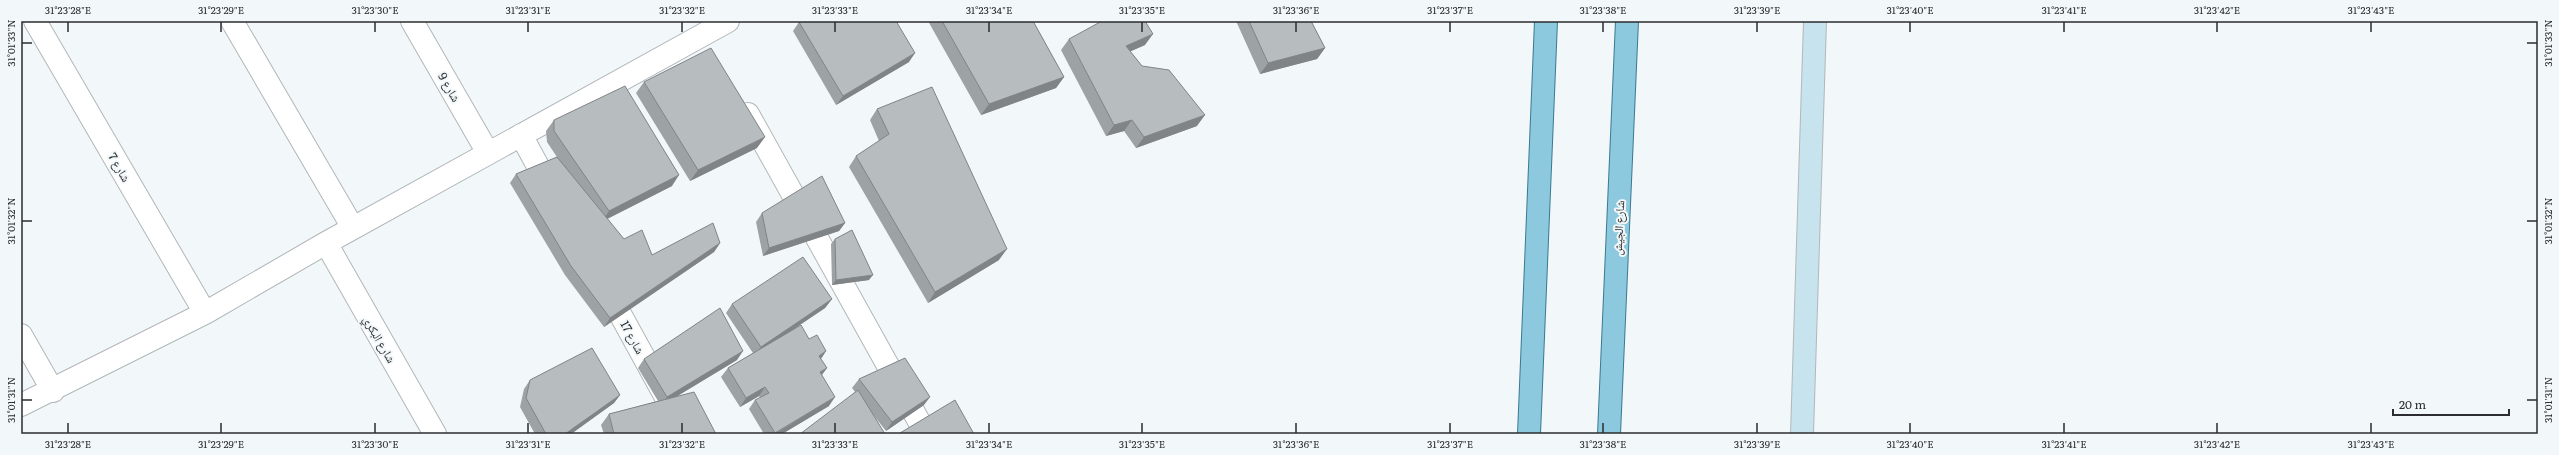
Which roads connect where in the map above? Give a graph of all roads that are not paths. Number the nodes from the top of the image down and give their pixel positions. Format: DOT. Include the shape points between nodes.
graph roads {
  1 [pos="35,21"];
  2 [pos="232,21"];
  3 [pos="412,21"];
  4 [pos="728,21"];
  5 [pos="1546,21"];
  6 [pos="1627,21"];
  7 [pos="1815,21"];
  8 [pos="699,27"];
  9 [pos="714,54"];
  10 [pos="737,95"];
  11 [pos="521,135"];
  12 [pos="488,153"];
  13 [pos="563,212"];
  14 [pos="353,228"];
  15 [pos="326,243"];
  16 [pos="598,274"];
  17 [pos="205,313"];
  18 [pos="21,335"];
  19 [pos="53,391"];
  20 [pos="21,406"];
  21 [pos="435,434"];
  22 [pos="686,434"];
  23 [pos="926,434"];
  24 [pos="1529,434"];
  25 [pos="1608,434"];
  26 [pos="1802,434"];
  1 -- 17 [label="street, شارع 7"];
  2 -- 14 [label="street"];
  3 -- 12 [label="street, شارع 9"];
  4 -- 8 [label="street"];
  5 -- 24 [label="main road"];
  6 -- 25 [label="main road, شارع الجيش"];
  7 -- 26 [label="street"];
  8 -- 9 [label="street"];
  8 -- 11 [label="street"];
  10 -- 23 [label="street"];
  11 -- 12 [label="street"];
  11 -- 13 [label="street"];
  12 -- 14 [label="street"];
  14 -- 15 [label="street"];
  15 -- 17 [label="street"];
  15 -- 21 [label="street, شارع البكري"];
  16 -- 22 [label="street, شارع 17"];
  17 -- 19 [label="street"];
  18 -- 19 [label="street"];
  19 -- 20 [label="street"];
}
